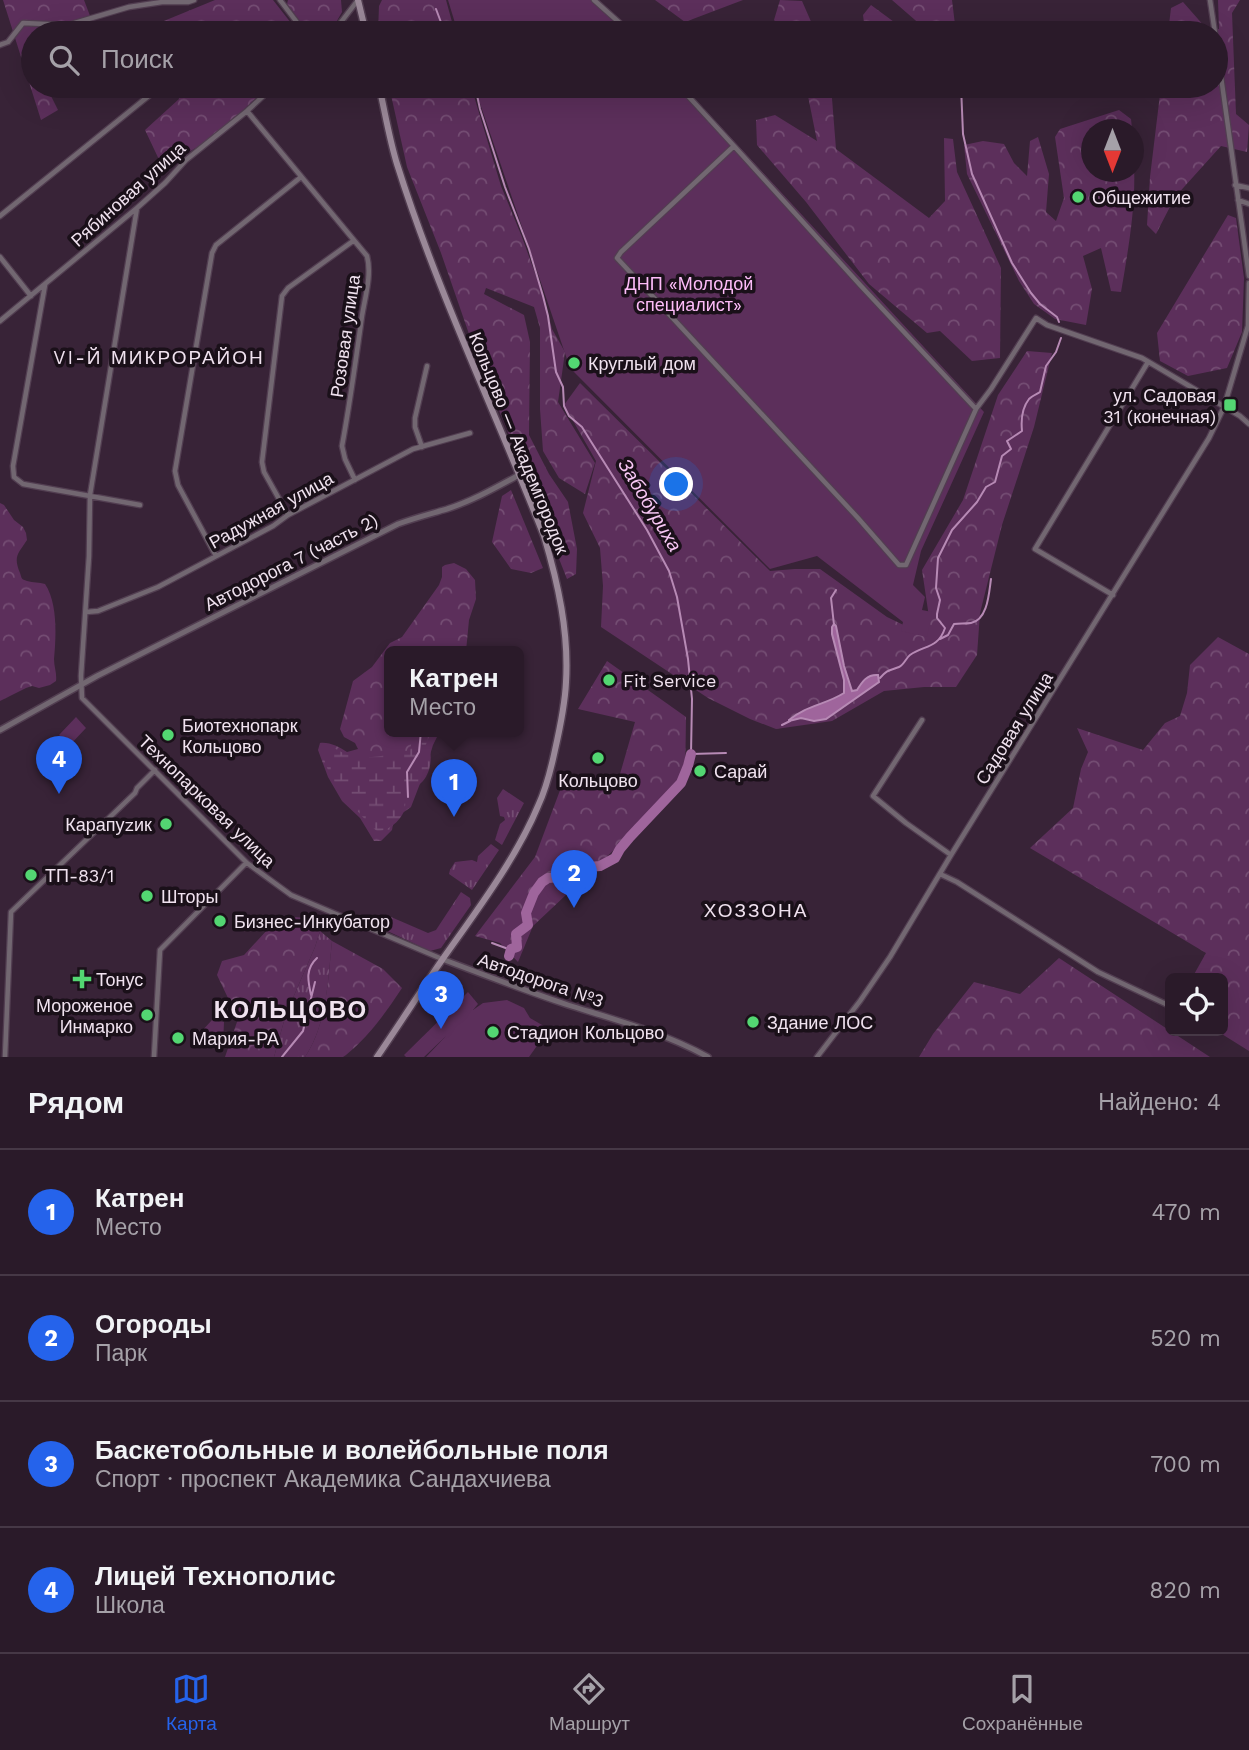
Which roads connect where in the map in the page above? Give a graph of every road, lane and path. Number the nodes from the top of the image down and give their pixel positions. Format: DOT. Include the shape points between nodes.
graph roads {
  1 [pos="194,0"];
  2 [pos="280,0"];
  3 [pos="358,0"];
  4 [pos="594,0"];
  5 [pos="1210,0"];
  6 [pos="81,21"];
  7 [pos="296,21"];
  8 [pos="342,21"];
  9 [pos="363,21"];
  10 [pos="618,21"];
  11 [pos="1213,21"];
  12 [pos="21,26"];
  13 [pos="0,45"];
  14 [pos="146,98"];
  15 [pos="261,98"];
  16 [pos="382,98"];
  17 [pos="690,98"];
  18 [pos="1224,98"];
  19 [pos="247,111"];
  20 [pos="734,146"];
  21 [pos="301,177"];
  22 [pos="1235,185"];
  23 [pos="1249,188"];
  24 [pos="1238,200"];
  25 [pos="1249,204"];
  26 [pos="137,208"];
  27 [pos="0,216"];
  28 [pos="352,241"];
  29 [pos="0,257"];
  30 [pos="1249,276"];
  31 [pos="1249,283"];
  32 [pos="45,285"];
  33 [pos="31,296"];
  34 [pos="0,321"];
  35 [pos="1148,362"];
  36 [pos="427,366"];
  37 [pos="1224,407"];
  38 [pos="976,409"];
  39 [pos="1249,424"];
  40 [pos="470,433"];
  41 [pos="422,447"];
  42 [pos="519,475"];
  43 [pos="355,480"];
  44 [pos="90,495"];
  45 [pos="140,505"];
  46 [pos="288,515"];
  47 [pos="216,556"];
  48 [pos="1114,595"];
  49 [pos="86,612"];
  50 [pos="81,685"];
  51 [pos="922,720"];
  52 [pos="0,730"];
  53 [pos="155,771"];
  54 [pos="951,855"];
  55 [pos="247,863"];
  56 [pos="940,874"];
  57 [pos="442,960"];
  58 [pos="1165,1004"];
  59 [pos="5,1057"];
  60 [pos="154,1057"];
  61 [pos="377,1057"];
  62 [pos="708,1057"];
  63 [pos="817,1057"];
  1 -- 6 [label="street" via="128,7"];
  2 -- 7 [label="street"];
  3 -- 8 [label="street"];
  3 -- 9 [label="main road"];
  4 -- 10 [label="street"];
  5 -- 11 [label="street"];
  12 -- 13 [label="street"];
  14 -- 27 [label="street"];
  15 -- 19 [label="street, Рябиновая улица"];
  16 -- 42 [label="main road, Кольцово — Академгородок" via="396,162 420,229"];
  17 -- 20 [label="street"];
  18 -- 22 [label="street"];
  19 -- 21 [label="street, Розовая улица"];
  19 -- 26 [label="street, Рябиновая улица" via="186,160"];
  20 -- 38 [label="street"];
  20 -- 38 [label="street" via="617,258 899,565 906,565"];
  21 -- 28 [label="street, Розовая улица"];
  21 -- 47 [label="street" via="212,253 175,471"];
  22 -- 23 [label="street"];
  22 -- 24 [label="street"];
  24 -- 25 [label="street"];
  24 -- 30 [label="street"];
  26 -- 32 [label="street, Рябиновая улица"];
  26 -- 44 [label="street"];
  28 -- 43 [label="street, Розовая улица" via="367,256 369,267 342,446"];
  28 -- 46 [label="street" via="282,296 262,462"];
  29 -- 33 [label="street"];
  31 -- 37 [label="street, Садовая улица" via="1248,326"];
  32 -- 33 [label="street, Рябиновая улица"];
  32 -- 44 [label="street" via="14,477 23,484"];
  33 -- 34 [label="street, Рябиновая улица"];
  35 -- 37 [label="street"];
  35 -- 38 [label="street" via="1036,318"];
  35 -- 48 [label="street" via="1035,549"];
  36 -- 41 [label="street" via="415,418"];
  37 -- 39 [label="street"];
  37 -- 48 [label="street, Садовая улица"];
  40 -- 41 [label="street, Радужная улица"];
  41 -- 43 [label="street, Радужная улица"];
  42 -- 50 [label="street, Автодорога 7 (часть 2)" via="467,501 398,524"];
  42 -- 57 [label="main road, Кольцово — Академгородок" via="544,536 560,600 567,663 561,725 538,807 497,879"];
  43 -- 46 [label="street, Радужная улица"];
  44 -- 45 [label="street"];
  44 -- 49 [label="street"];
  46 -- 47 [label="street, Радужная улица"];
  47 -- 49 [label="street, Радужная улица" via="128,600"];
  48 -- 54 [label="street, Садовая улица"];
  49 -- 50 [label="street"];
  50 -- 52 [label="street, Автодорога 7 (часть 2)"];
  50 -- 53 [label="street, Технопарковая улица" via="87,704"];
  51 -- 54 [label="street" via="873,796"];
  53 -- 55 [label="street, Технопарковая улица"];
  53 -- 59 [label="street" via="12,912"];
  54 -- 56 [label="street, Садовая улица"];
  55 -- 57 [label="street, Технопарковая улица" via="291,895"];
  55 -- 60 [label="street" via="160,950"];
  56 -- 58 [label="street" via="1098,972"];
  56 -- 63 [label="street, Садовая улица" via="890,957"];
  57 -- 61 [label="main road, Кольцово — Академгородок"];
  57 -- 62 [label="street, Автодорога №3" via="660,1034"];
}
